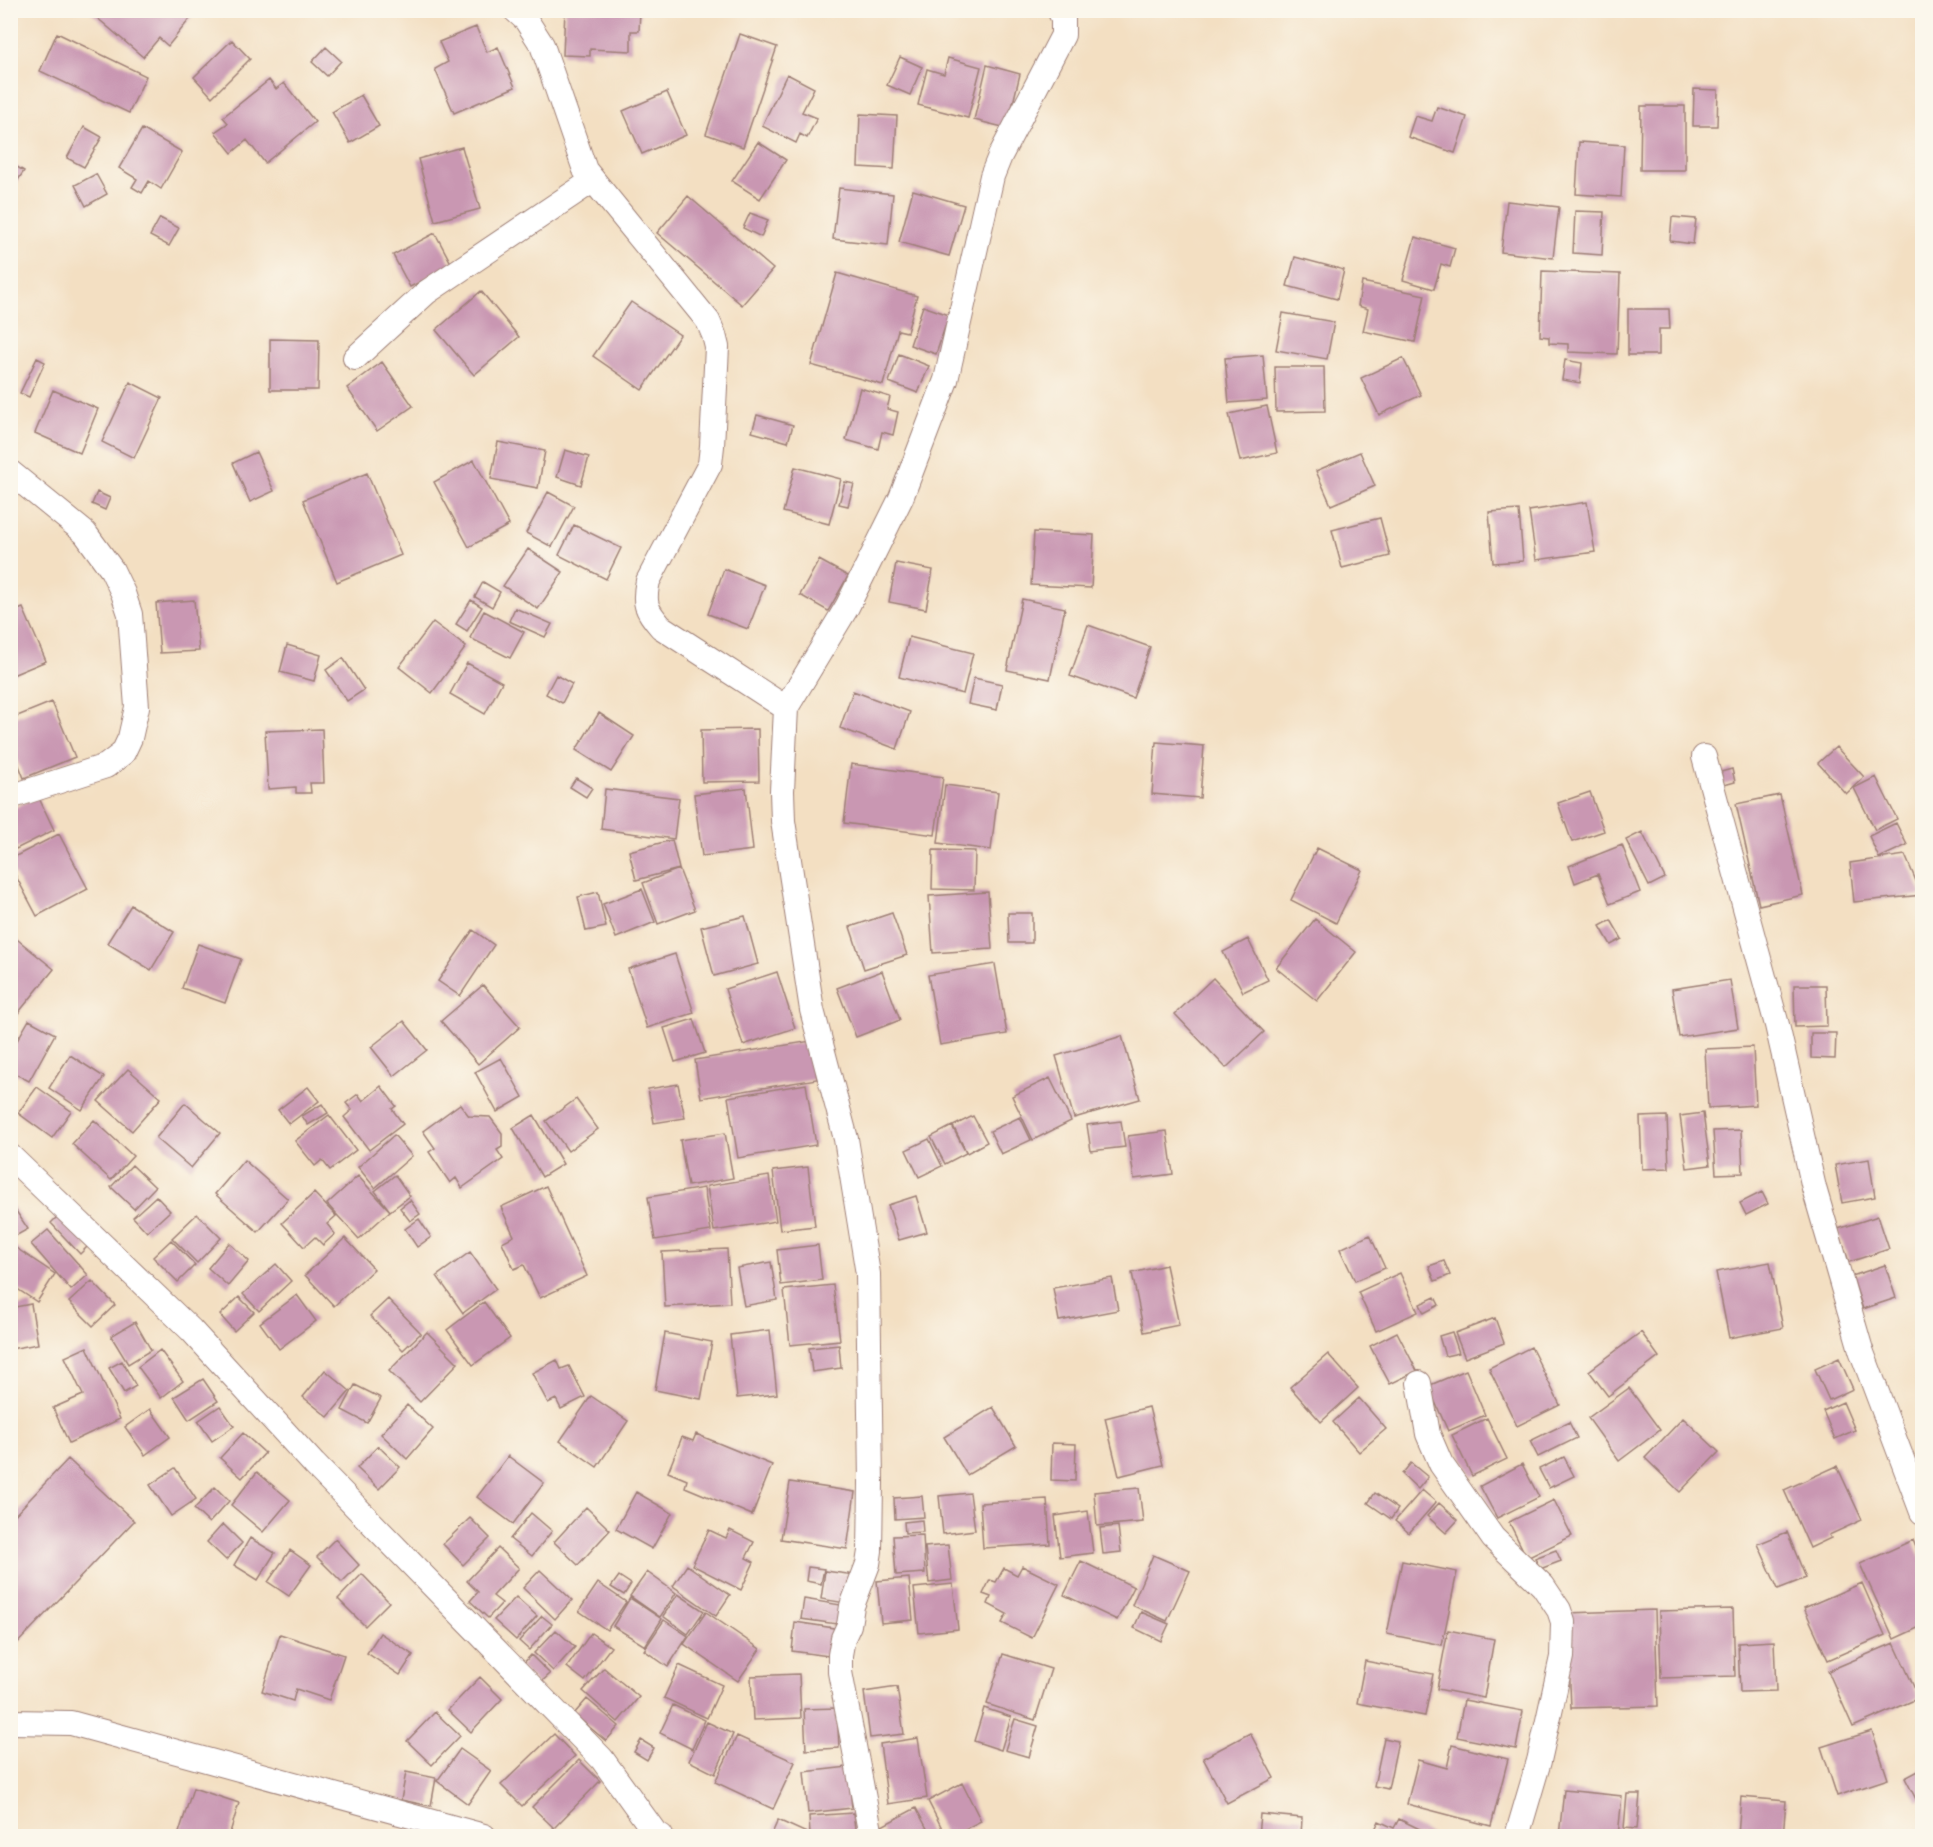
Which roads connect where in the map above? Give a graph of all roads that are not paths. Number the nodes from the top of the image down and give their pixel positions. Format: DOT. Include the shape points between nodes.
graph roads {
  1 [pos="515,10"];
  2 [pos="1059,10"];
  3 [pos="592,181"];
  4 [pos="355,358"];
  5 [pos="10,472"];
  6 [pos="786,708"];
  7 [pos="1704,757"];
  8 [pos="10,797"];
  9 [pos="10,1156"];
  10 [pos="1419,1383"];
  11 [pos="1923,1512"];
  12 [pos="10,1722"];
  13 [pos="484,1836"];
  14 [pos="657,1836"];
  15 [pos="871,1836"];
  16 [pos="1516,1836"];
  1 -- 3 [label="street" via="542,45 579,155"];
  2 -- 6 [label="street" via="1063,35 992,176 946,380 901,498 847,607"];
  3 -- 4 [label="street" via="427,292"];
  3 -- 6 [label="street" via="708,321 717,347 710,464 648,581 644,599 661,627"];
  5 -- 8 [label="street" via="85,533 112,570 130,614 137,707 123,753 106,766"];
  6 -- 15 [label="street" via="783,821 812,1010 846,1139 868,1274 870,1551 843,1638 840,1672"];
  7 -- 11 [label="street" via="1777,1025 1836,1267 1861,1350"];
  9 -- 14 [label="street" via="191,1330 314,1464 602,1759"];
  10 -- 16 [label="street" via="1428,1434 1441,1464 1493,1538 1543,1586 1563,1622 1562,1657 1550,1716"];
  12 -- 13 [label="street" via="71,1724"];
}
